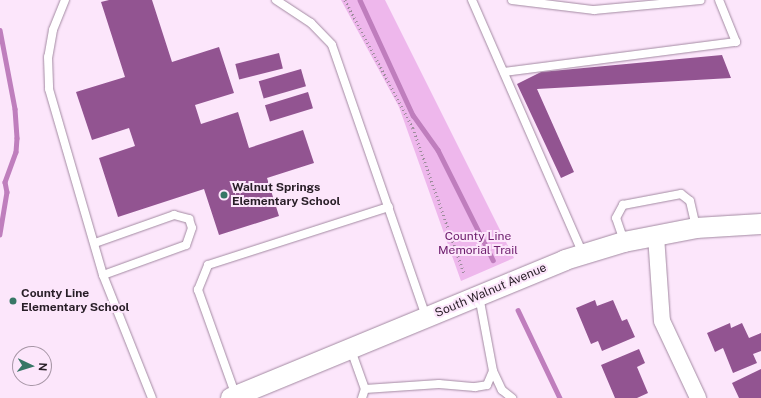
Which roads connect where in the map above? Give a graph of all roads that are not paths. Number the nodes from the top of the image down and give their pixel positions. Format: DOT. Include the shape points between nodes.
graph roads {
  1 [pos="65,0"];
  2 [pos="276,0"];
  3 [pos="472,0"];
  4 [pos="512,0"];
  5 [pos="701,0"];
  6 [pos="719,0"];
  7 [pos="504,72"];
  8 [pos="389,207"];
  9 [pos="761,224"];
  10 [pos="696,228"];
  11 [pos="656,236"];
  12 [pos="95,242"];
  13 [pos="624,242"];
  14 [pos="583,254"];
  15 [pos="103,275"];
  16 [pos="479,296"];
  17 [pos="427,318"];
  18 [pos="350,350"];
  19 [pos="494,371"];
  20 [pos="365,389"];
  21 [pos="234,397"];
  22 [pos="152,398"];
  23 [pos="362,398"];
  24 [pos="512,398"];
  25 [pos="698,398"];
  1 -- 12 [label="lane" via="53,30 48,57 49,89"];
  2 -- 8 [label="lane" via="312,23 332,46"];
  3 -- 7 [label="lane"];
  4 -- 5 [label="lane" via="594,10"];
  6 -- 7 [label="lane" via="736,42"];
  7 -- 14 [label="lane"];
  8 -- 17 [label="lane"];
  8 -- 21 [label="lane" via="208,265 198,290"];
  9 -- 10 [label="street, South Walnut Avenue"];
  10 -- 11 [label="street, South Walnut Avenue"];
  10 -- 13 [label="lane" via="687,196 623,205 616,218"];
  11 -- 13 [label="street, South Walnut Avenue"];
  11 -- 25 [label="street" via="662,321"];
  12 -- 15 [label="lane"];
  12 -- 15 [label="lane" via="174,215 189,219 192,228 186,245"];
  13 -- 14 [label="street, South Walnut Avenue"];
  14 -- 16 [label="street, South Walnut Avenue"];
  15 -- 22 [label="lane"];
  16 -- 17 [label="street, South Walnut Avenue"];
  16 -- 19 [label="lane"];
  17 -- 18 [label="street, South Walnut Avenue"];
  18 -- 20 [label="lane"];
  18 -- 21 [label="street, South Walnut Avenue"];
  19 -- 20 [label="lane" via="487,385 475,387 439,384"];
  19 -- 24 [label="lane" via="502,390"];
  20 -- 23 [label="lane"];
}
